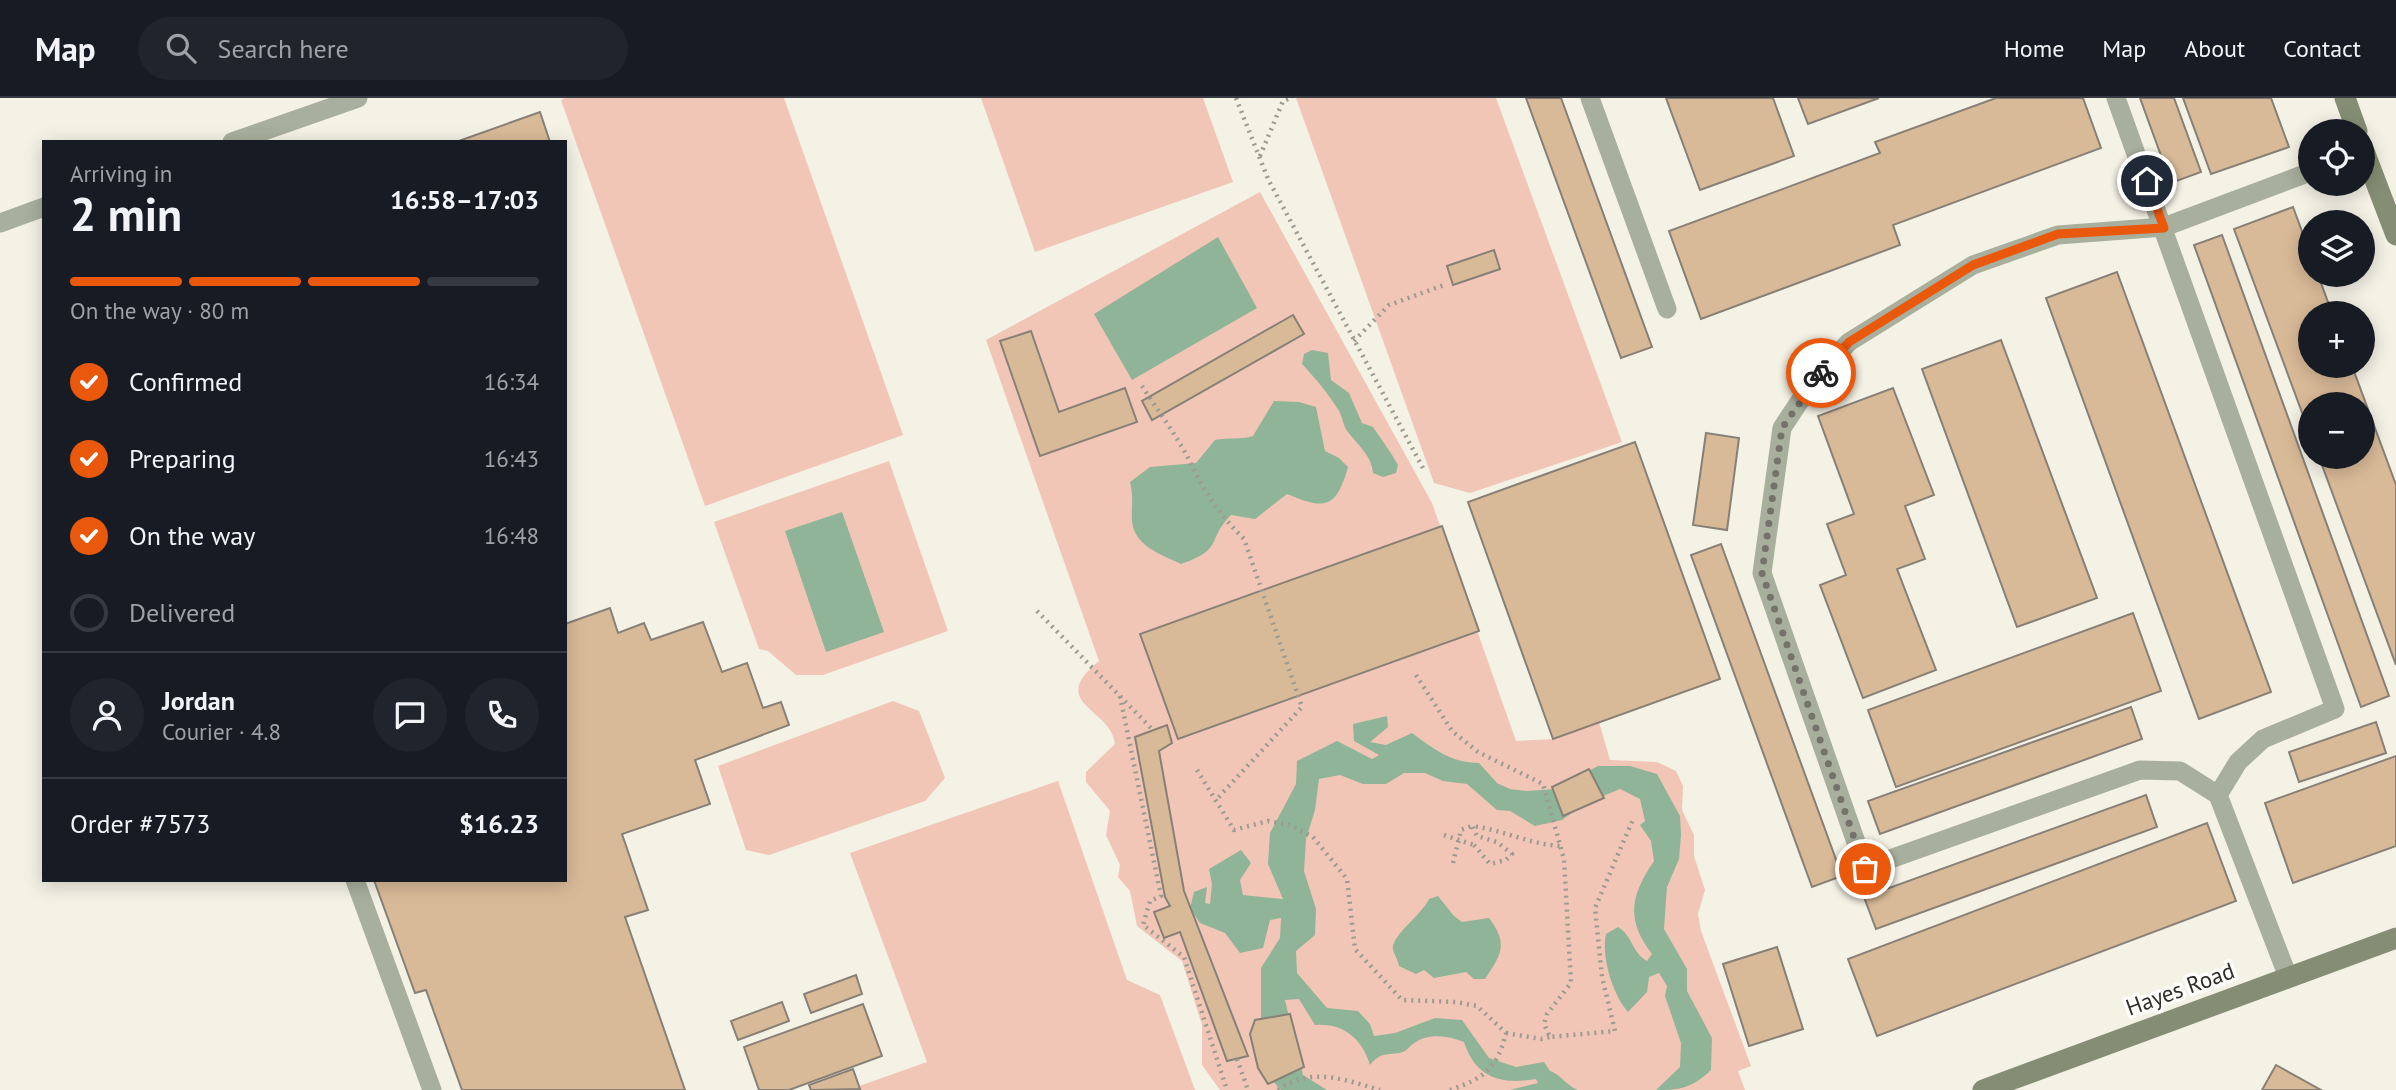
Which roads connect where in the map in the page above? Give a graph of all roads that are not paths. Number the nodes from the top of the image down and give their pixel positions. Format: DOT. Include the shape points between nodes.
graph roads {
  1 [pos="358,98"];
  2 [pos="1590,98"];
  3 [pos="2116,98"];
  4 [pos="2345,98"];
  5 [pos="2353,119"];
  6 [pos="238,140"];
  7 [pos="2298,177"];
  8 [pos="2375,179"];
  9 [pos="42,208"];
  10 [pos="0,223"];
  11 [pos="2164,228"];
  12 [pos="2396,235"];
  13 [pos="1667,309"];
  14 [pos="2218,795"];
  15 [pos="356,882"];
  16 [pos="2396,938"];
  17 [pos="2288,977"];
  18 [pos="432,1090"];
  19 [pos="1983,1090"];
  1 -- 6 [label="lane"];
  2 -- 13 [label="lane"];
  3 -- 11 [label="lane"];
  4 -- 5 [label="street"];
  7 -- 11 [label="lane"];
  8 -- 12 [label="street"];
  9 -- 10 [label="lane"];
  11 -- 14 [label="lane" via="2335,709 2263,739 2238,762"];
  11 -- 14 [label="lane" via="2058,234 1973,265 1849,342 1813,382 1782,428 1762,573 1865,869 2140,770 2180,771"];
  14 -- 17 [label="lane"];
  15 -- 18 [label="lane"];
  16 -- 17 [label="street, Hayes Road"];
  17 -- 19 [label="street, Hayes Road"];
}
